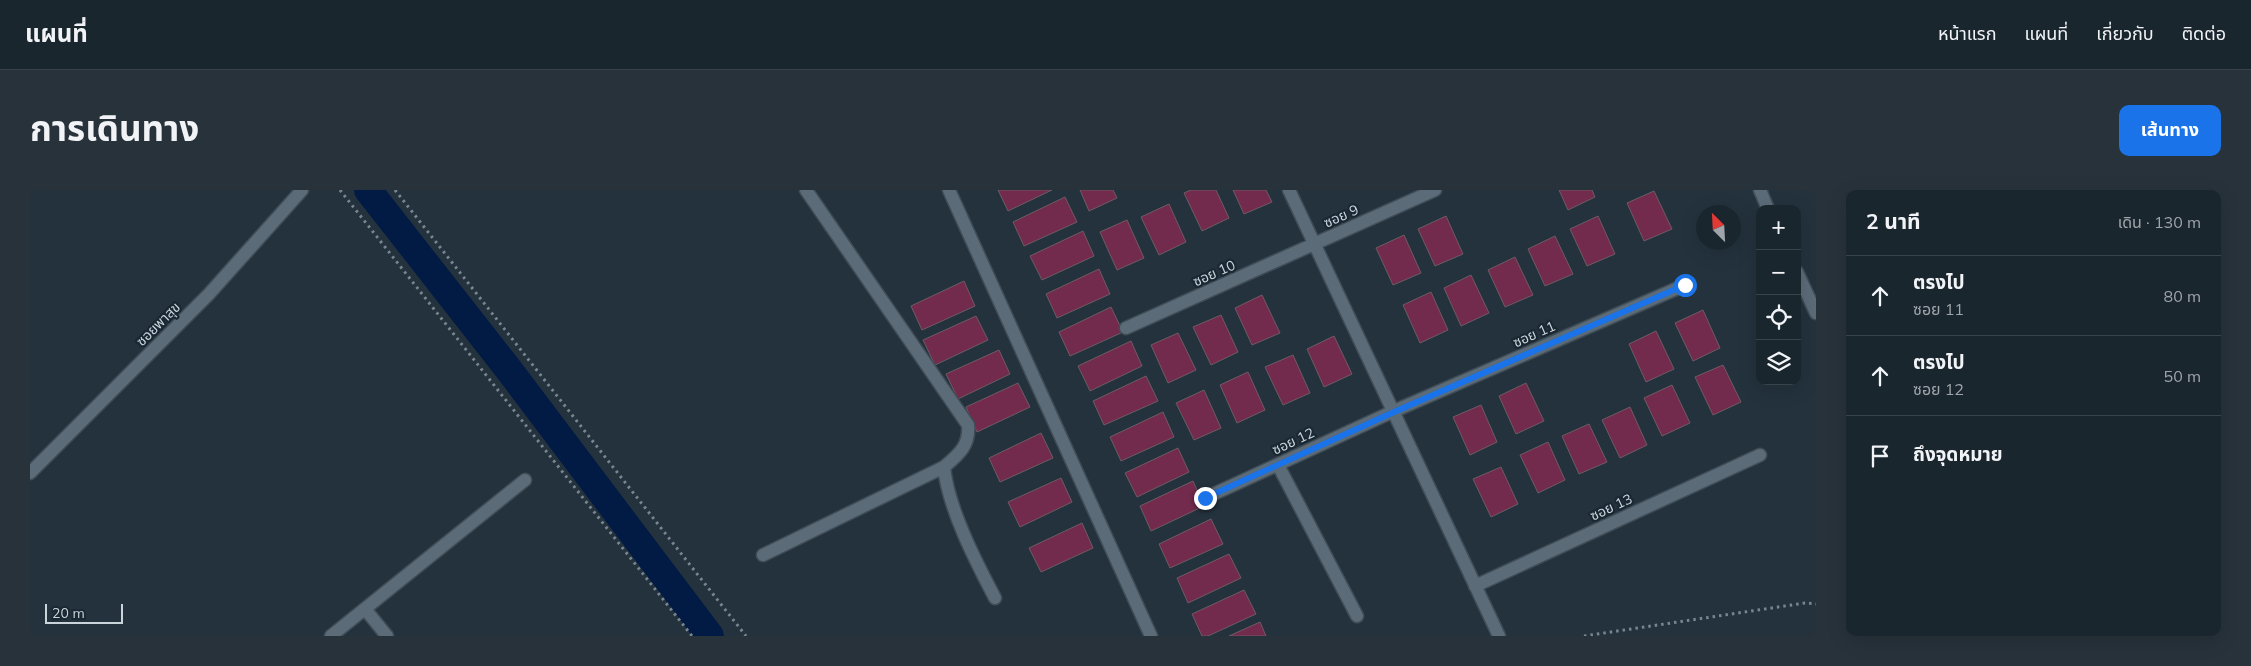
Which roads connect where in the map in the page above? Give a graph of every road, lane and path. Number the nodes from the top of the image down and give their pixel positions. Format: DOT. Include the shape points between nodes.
graph roads {
  1 [pos="302,190"];
  2 [pos="340,190"];
  3 [pos="396,190"];
  4 [pos="806,190"];
  5 [pos="950,190"];
  6 [pos="1289,190"];
  7 [pos="1435,190"];
  8 [pos="1760,190"];
  9 [pos="1766,205"];
  10 [pos="1315,244"];
  11 [pos="1801,281"];
  12 [pos="1685,285"];
  13 [pos="1816,313"];
  14 [pos="1126,328"];
  15 [pos="1394,412"];
  16 [pos="1760,455"];
  17 [pos="1278,465"];
  18 [pos="944,467"];
  19 [pos="30,473"];
  20 [pos="526,480"];
  21 [pos="1205,498"];
  22 [pos="762,554"];
  23 [pos="1475,586"];
  24 [pos="995,598"];
  25 [pos="1816,604"];
  26 [pos="365,609"];
  27 [pos="1357,616"];
  28 [pos="1146,634"];
  29 [pos="1499,635"];
  30 [pos="331,636"];
  31 [pos="387,636"];
  32 [pos="692,636"];
  33 [pos="746,636"];
  34 [pos="1584,636"];
  1 -- 19 [label="street, ซอยพาสุข" via="209,294"];
  2 -- 32 [label="path"];
  3 -- 33 [label="path"];
  4 -- 18 [label="street" via="968,425 969,437 962,451"];
  5 -- 28 [label="street"];
  6 -- 10 [label="street"];
  7 -- 10 [label="street, ซอย 9"];
  8 -- 9 [label="street"];
  10 -- 14 [label="street, ซอย 10"];
  10 -- 15 [label="street"];
  11 -- 13 [label="street"];
  12 -- 15 [label="street, ซอย 11"];
  15 -- 17 [label="street, ซอย 12"];
  15 -- 23 [label="street"];
  16 -- 23 [label="street, ซอย 13"];
  17 -- 21 [label="street, ซอย 12"];
  17 -- 27 [label="street"];
  18 -- 22 [label="street"];
  18 -- 24 [label="street" via="945,484"];
  20 -- 26 [label="street"];
  23 -- 29 [label="street"];
  25 -- 34 [label="path"];
  26 -- 30 [label="street"];
  26 -- 31 [label="street"];
}
